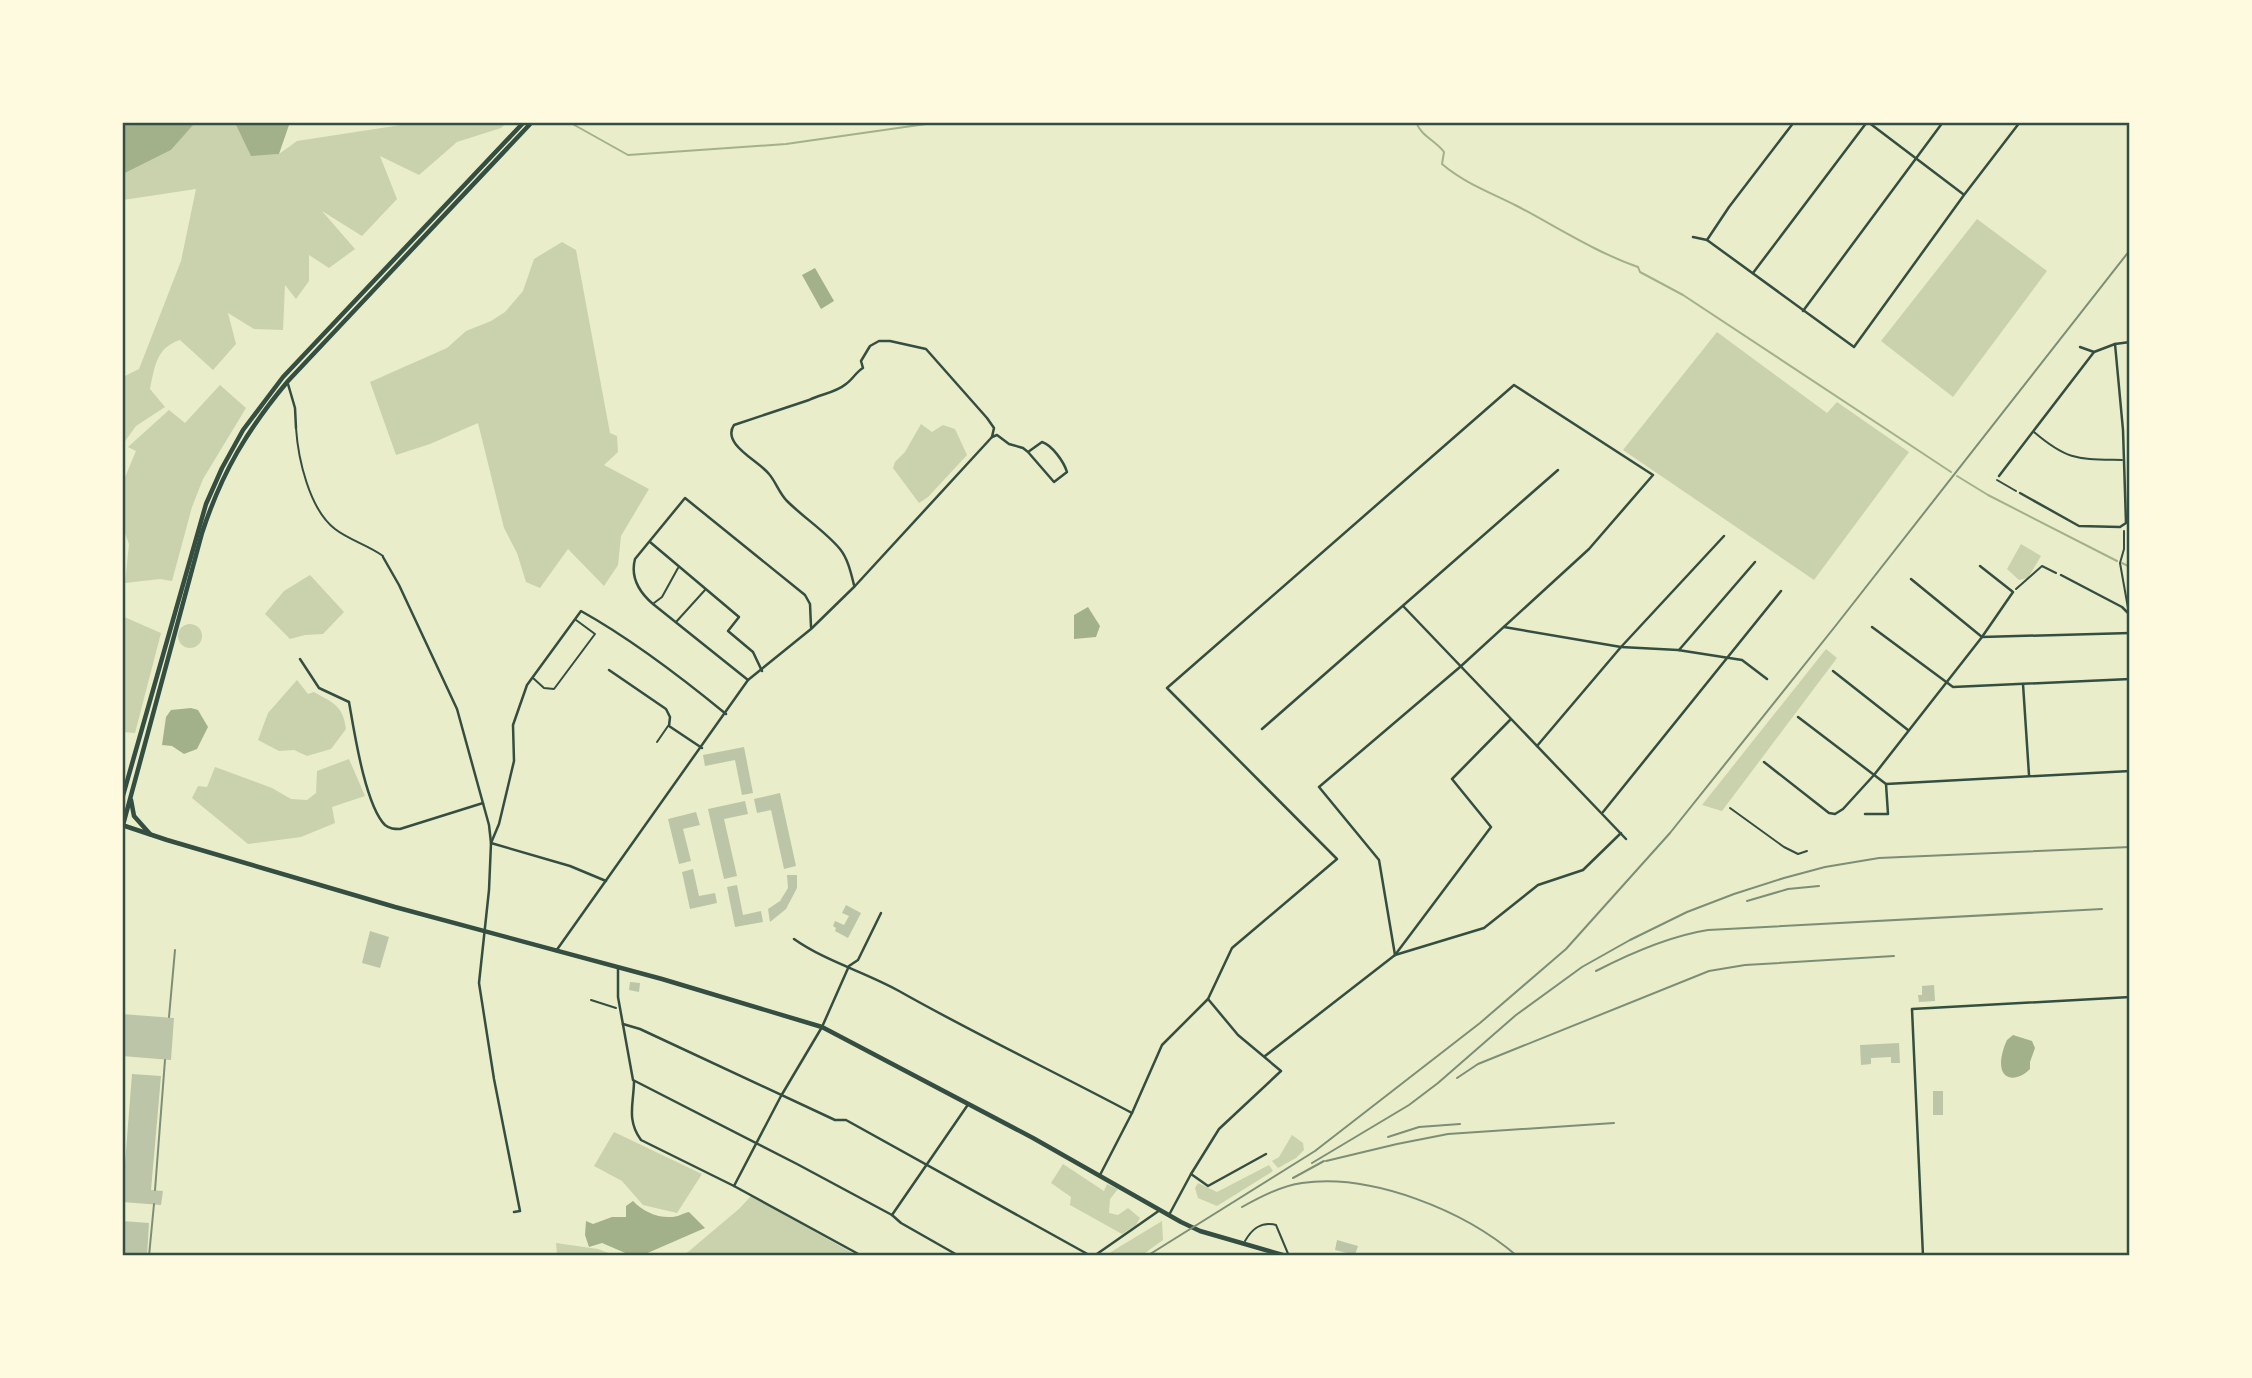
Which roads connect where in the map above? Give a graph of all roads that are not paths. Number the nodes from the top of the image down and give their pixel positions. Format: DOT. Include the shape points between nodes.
graph roads {
  1 [pos="524,122"];
  2 [pos="532,122"];
  3 [pos="1794,122"];
  4 [pos="1868,122"];
  5 [pos="1944,122"];
  6 [pos="2020,122"];
  7 [pos="1916,158"];
  8 [pos="1964,195"];
  9 [pos="1693,237"];
  10 [pos="1707,240"];
  11 [pos="1753,274"];
  12 [pos="1803,311"];
  13 [pos="2130,342"];
  14 [pos="2115,344"];
  15 [pos="2080,347"];
  16 [pos="2094,352"];
  17 [pos="288,381"];
  18 [pos="296,428"];
  19 [pos="2033,431"];
  20 [pos="992,437"];
  21 [pos="1028,452"];
  22 [pos="2124,460"];
  23 [pos="1558,470"];
  24 [pos="1999,476"];
  25 [pos="2020,493"];
  26 [pos="1724,536"];
  27 [pos="650,542"];
  28 [pos="383,557"];
  29 [pos="1755,562"];
  30 [pos="1980,566"];
  31 [pos="678,567"];
  32 [pos="2061,575"];
  33 [pos="1911,579"];
  34 [pos="855,586"];
  35 [pos="706,589"];
  36 [pos="1781,591"];
  37 [pos="653,604"];
  38 [pos="1404,607"];
  39 [pos="2129,614"];
  40 [pos="574,619"];
  41 [pos="676,623"];
  42 [pos="1504,627"];
  43 [pos="1872,627"];
  44 [pos="811,629"];
  45 [pos="2130,631"];
  46 [pos="1982,637"];
  47 [pos="1621,647"];
  48 [pos="1678,650"];
  49 [pos="1726,657"];
  50 [pos="300,659"];
  51 [pos="606,665"];
  52 [pos="1460,667"];
  53 [pos="609,670"];
  54 [pos="762,671"];
  55 [pos="1833,671"];
  56 [pos="533,678"];
  57 [pos="1767,679"];
  58 [pos="2130,679"];
  59 [pos="748,680"];
  60 [pos="1945,683"];
  61 [pos="2023,684"];
  62 [pos="726,714"];
  63 [pos="1798,717"];
  64 [pos="1511,719"];
  65 [pos="669,726"];
  66 [pos="1262,729"];
  67 [pos="1908,730"];
  68 [pos="657,742"];
  69 [pos="1537,746"];
  70 [pos="702,748"];
  71 [pos="1764,762"];
  72 [pos="2130,771"];
  73 [pos="1874,775"];
  74 [pos="2029,776"];
  75 [pos="1886,784"];
  76 [pos="131,794"];
  77 [pos="123,797"];
  78 [pos="483,803"];
  79 [pos="1602,813"];
  80 [pos="1865,814"];
  81 [pos="123,825"];
  82 [pos="1621,833"];
  83 [pos="151,835"];
  84 [pos="1626,839"];
  85 [pos="491,844"];
  86 [pos="606,881"];
  87 [pos="881,913"];
  88 [pos="485,932"];
  89 [pos="794,939"];
  90 [pos="556,951"];
  91 [pos="1395,955"];
  92 [pos="849,965"];
  93 [pos="618,968"];
  94 [pos="2130,997"];
  95 [pos="1208,999"];
  96 [pos="592,1000"];
  97 [pos="615,1008"];
  98 [pos="623,1024"];
  99 [pos="822,1027"];
  100 [pos="1265,1056"];
  101 [pos="633,1081"];
  102 [pos="780,1096"];
  103 [pos="969,1103"];
  104 [pos="1132,1113"];
  105 [pos="756,1143"];
  106 [pos="1266,1153"];
  107 [pos="926,1163"];
  108 [pos="1191,1174"];
  109 [pos="1100,1175"];
  110 [pos="734,1186"];
  111 [pos="1160,1210"];
  112 [pos="514,1212"];
  113 [pos="892,1215"];
  114 [pos="1170,1215"];
  115 [pos="1244,1243"];
  116 [pos="862,1255"];
  117 [pos="959,1255"];
  118 [pos="1093,1255"];
  119 [pos="1288,1255"];
  120 [pos="1923,1255"];
  1 -- 77 [label="main road" via="283,377 227,458 196,533"];
  2 -- 17 [label="main road"];
  3 -- 10 [label="street"];
  4 -- 7 [label="street"];
  4 -- 11 [label="street"];
  5 -- 7 [label="street"];
  6 -- 8 [label="street"];
  7 -- 8 [label="street"];
  7 -- 12 [label="street"];
  8 -- 12 [label="street" via="1854,347"];
  9 -- 10 [label="street"];
  10 -- 11 [label="street"];
  11 -- 12 [label="street"];
  13 -- 14 [label="street"];
  14 -- 16 [label="street"];
  14 -- 22 [label="street"];
  15 -- 16 [label="street"];
  16 -- 19 [label="street"];
  17 -- 18 [label="street"];
  17 -- 76 [label="main road" via="232,459 211,506"];
  18 -- 28 [label="street" via="298,452 314,502 333,528"];
  19 -- 22 [label="street" via="2071,457"];
  19 -- 24 [label="street"];
  20 -- 21 [label="street" via="997,435"];
  20 -- 34 [label="street"];
  20 -- 34 [label="street" via="994,428 926,349 890,341 870,346 863,354 863,368 829,394 734,425 730,436 741,450 843,553"];
  21 -- 21 [label="street" via="1047,443 1066,472 1054,482"];
  22 -- 25 [label="street" via="2126,523 2120,527 2079,526"];
  23 -- 38 [label="street"];
  26 -- 47 [label="street"];
  27 -- 31 [label="street"];
  27 -- 37 [label="street" via="633,567 636,584"];
  27 -- 44 [label="street" via="685,498 805,595"];
  28 -- 78 [label="street" via="457,709"];
  29 -- 48 [label="street"];
  30 -- 46 [label="street" via="2012,592"];
  31 -- 35 [label="street"];
  31 -- 37 [label="street" via="662,597"];
  32 -- 39 [label="street" via="2114,601"];
  33 -- 46 [label="street"];
  34 -- 44 [label="street"];
  35 -- 41 [label="street"];
  35 -- 54 [label="street" via="739,617 728,631 753,652"];
  36 -- 49 [label="street"];
  37 -- 41 [label="street"];
  38 -- 52 [label="street"];
  38 -- 66 [label="street"];
  39 -- 45 [label="street"];
  40 -- 56 [label="street"];
  40 -- 56 [label="street" via="595,634 554,689 544,688"];
  40 -- 62 [label="street" via="581,611 611,628"];
  41 -- 59 [label="street"];
  42 -- 47 [label="street"];
  42 -- 52 [label="street"];
  42 -- 95 [label="street" via="1589,548 1653,475 1514,385 1167,688 1337,859 1232,948"];
  43 -- 60 [label="street"];
  44 -- 54 [label="street"];
  45 -- 46 [label="street"];
  46 -- 60 [label="street"];
  47 -- 48 [label="street"];
  47 -- 69 [label="street"];
  48 -- 49 [label="street"];
  49 -- 57 [label="street" via="1742,660"];
  49 -- 79 [label="street"];
  50 -- 78 [label="street" via="319,688 349,702 363,776 384,824 400,830"];
  51 -- 53 [label="street"];
  52 -- 64 [label="street"];
  52 -- 91 [label="street" via="1319,787 1379,860"];
  53 -- 65 [label="street" via="666,709"];
  54 -- 59 [label="street"];
  55 -- 67 [label="street"];
  56 -- 85 [label="street" via="513,725 514,761"];
  58 -- 61 [label="street"];
  59 -- 62 [label="street"];
  60 -- 61 [label="street" via="1953,687"];
  60 -- 67 [label="street"];
  61 -- 74 [label="street"];
  62 -- 70 [label="street"];
  63 -- 73 [label="street"];
  64 -- 69 [label="street"];
  64 -- 91 [label="street" via="1452,779 1491,827"];
  65 -- 68 [label="street"];
  65 -- 70 [label="street"];
  67 -- 73 [label="street"];
  69 -- 79 [label="street"];
  70 -- 86 [label="street"];
  71 -- 73 [label="street" via="1835,814"];
  72 -- 74 [label="street"];
  73 -- 75 [label="street"];
  74 -- 75 [label="street"];
  75 -- 80 [label="street" via="1888,814"];
  76 -- 81 [label="main road"];
  76 -- 83 [label="main road" via="134,816"];
  78 -- 85 [label="street"];
  79 -- 82 [label="street"];
  81 -- 83 [label="main road"];
  82 -- 84 [label="street"];
  82 -- 91 [label="street" via="1583,870 1538,886 1484,928"];
  83 -- 88 [label="main road"];
  85 -- 86 [label="street" via="565,864"];
  85 -- 88 [label="street"];
  86 -- 90 [label="street"];
  87 -- 92 [label="street" via="858,960"];
  88 -- 90 [label="main road"];
  88 -- 112 [label="street" via="481,1003 520,1211"];
  89 -- 92 [label="street"];
  90 -- 93 [label="main road"];
  91 -- 100 [label="street"];
  92 -- 99 [label="street"];
  92 -- 104 [label="street"];
  93 -- 98 [label="street"];
  93 -- 99 [label="main road"];
  94 -- 120 [label="street" via="1912,1009"];
  95 -- 100 [label="street" via="1238,1035"];
  95 -- 104 [label="street" via="1162,1045"];
  96 -- 97 [label="street"];
  98 -- 101 [label="street"];
  98 -- 102 [label="street"];
  99 -- 102 [label="street"];
  99 -- 103 [label="main road"];
  100 -- 108 [label="street" via="1281,1071 1219,1129"];
  101 -- 105 [label="street"];
  101 -- 110 [label="street" via="631,1106 641,1140"];
  102 -- 105 [label="street"];
  102 -- 107 [label="street" via="835,1120 846,1120"];
  103 -- 107 [label="street"];
  103 -- 109 [label="main road"];
  104 -- 109 [label="street"];
  105 -- 110 [label="street"];
  105 -- 113 [label="street"];
  106 -- 108 [label="street" via="1208,1186"];
  107 -- 113 [label="street"];
  107 -- 118 [label="street"];
  108 -- 114 [label="street"];
  109 -- 111 [label="main road"];
  110 -- 116 [label="street"];
  111 -- 114 [label="main road"];
  111 -- 118 [label="street"];
  113 -- 117 [label="street"];
  114 -- 115 [label="main road" via="1200,1231"];
  115 -- 119 [label="main road"];
  115 -- 119 [label="street" via="1251,1231 1268,1223 1278,1228"];
}
